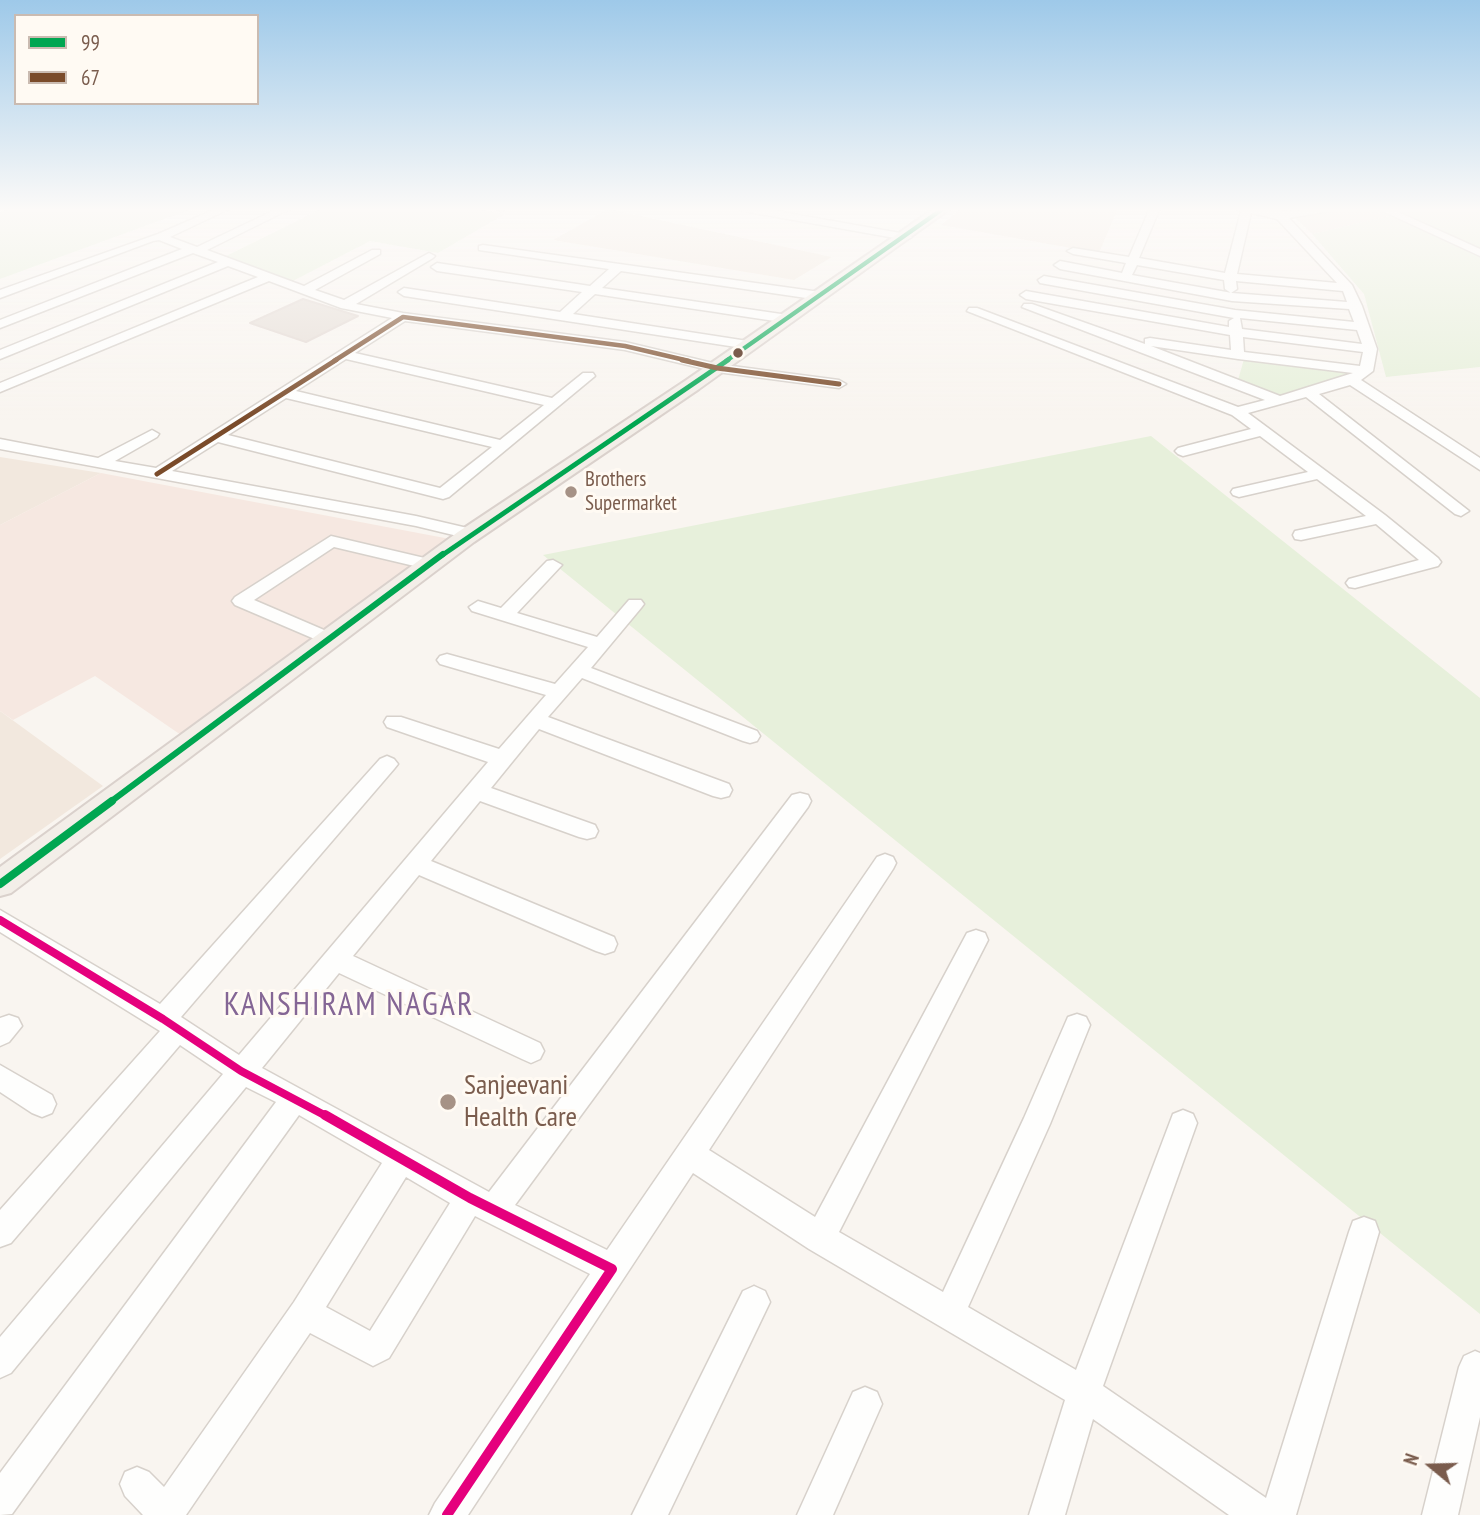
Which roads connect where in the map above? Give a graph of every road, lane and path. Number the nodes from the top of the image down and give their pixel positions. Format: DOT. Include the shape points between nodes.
graph roads {
  1 [pos="41,279"];
  2 [pos="119,279"];
  3 [pos="187,279"];
  4 [pos="264,279"];
  5 [pos="273,279"];
  6 [pos="327,279"];
  7 [pos="390,279"];
  8 [pos="520,279"];
  9 [pos="605,279"];
  10 [pos="699,279"];
  11 [pos="845,279"];
  12 [pos="1125,279"];
  13 [pos="1135,279"];
  14 [pos="1230,279"];
  15 [pos="1248,279"];
  16 [pos="1339,279"];
  17 [pos="1044,280"];
  18 [pos="1348,288"];
  19 [pos="593,289"];
  20 [pos="306,290"];
  21 [pos="404,292"];
  22 [pos="0,294"];
  23 [pos="1117,294"];
  24 [pos="1026,295"];
  25 [pos="820,296"];
  26 [pos="1232,296"];
  27 [pos="1013,302"];
  28 [pos="345,305"];
  29 [pos="1356,306"];
  30 [pos="974,311"];
  31 [pos="1107,311"];
  32 [pos="1235,314"];
  33 [pos="564,316"];
  34 [pos="403,317"];
  35 [pos="788,319"];
  36 [pos="0,324"];
  37 [pos="1360,326"];
  38 [pos="1094,330"];
  39 [pos="1236,332"];
  40 [pos="1113,336"];
  41 [pos="1063,344"];
  42 [pos="749,345"];
  43 [pos="1370,349"];
  44 [pos="0,355"];
  45 [pos="345,355"];
  46 [pos="1238,355"];
  47 [pos="717,368"];
  48 [pos="1366,371"];
  49 [pos="588,376"];
  50 [pos="1352,380"];
  51 [pos="839,384"];
  52 [pos="0,388"];
  53 [pos="285,393"];
  54 [pos="1309,393"];
  55 [pos="1278,400"];
  56 [pos="556,403"];
  57 [pos="1237,412"];
  58 [pos="1262,431"];
  59 [pos="152,433"];
  60 [pos="216,437"];
  61 [pos="0,444"];
  62 [pos="503,445"];
  63 [pos="1183,451"];
  64 [pos="100,463"];
  65 [pos="1480,465"];
  66 [pos="157,474"];
  67 [pos="1320,474"];
  68 [pos="1239,492"];
  69 [pos="443,494"];
  70 [pos="1461,511"];
  71 [pos="1379,518"];
  72 [pos="416,521"];
  73 [pos="470,534"];
  74 [pos="1301,535"];
  75 [pos="427,565"];
  76 [pos="553,565"];
  77 [pos="1355,583"];
  78 [pos="635,604"];
  79 [pos="478,607"];
  80 [pos="505,615"];
  81 [pos="331,640"];
  82 [pos="600,644"];
  83 [pos="447,660"];
  84 [pos="578,670"];
  85 [pos="560,692"];
  86 [pos="535,720"];
  87 [pos="394,722"];
  88 [pos="750,736"];
  89 [pos="504,759"];
  90 [pos="387,764"];
  91 [pos="721,790"];
  92 [pos="476,791"];
  93 [pos="800,800"];
  94 [pos="587,831"];
  95 [pos="886,863"];
  96 [pos="415,864"];
  97 [pos="0,884"];
  98 [pos="0,920"];
  99 [pos="976,940"];
  100 [pos="605,943"];
  101 [pos="335,959"];
  102 [pos="171,1024"];
  103 [pos="1077,1025"];
  104 [pos="531,1051"];
  105 [pos="241,1071"];
  106 [pos="0,1077"];
  107 [pos="295,1098"];
  108 [pos="42,1104"];
  109 [pos="1183,1123"];
  110 [pos="690,1154"];
  111 [pos="401,1159"];
  112 [pos="481,1204"];
  113 [pos="2,1225"];
  114 [pos="1364,1232"];
  115 [pos="820,1238"];
  116 [pos="612,1269"];
  117 [pos="754,1302"];
  118 [pos="304,1313"];
  119 [pos="949,1314"];
  120 [pos="0,1362"];
  121 [pos="1475,1367"];
  122 [pos="1084,1393"];
  123 [pos="865,1404"];
  124 [pos="137,1484"];
  125 [pos="0,1502"];
  126 [pos="166,1515"];
  127 [pos="447,1515"];
  128 [pos="650,1515"];
  129 [pos="815,1515"];
  130 [pos="1047,1515"];
  131 [pos="1259,1515"];
  132 [pos="1278,1515"];
  133 [pos="1440,1515"];
  1 -- 22 [label="street"];
  2 -- 36 [label="street"];
  3 -- 44 [label="street"];
  4 -- 52 [label="street"];
  5 -- 20 [label="street"];
  6 -- 20 [label="street"];
  7 -- 28 [label="street"];
  8 -- 19 [label="street"];
  9 -- 19 [label="street"];
  10 -- 25 [label="street"];
  11 -- 25 [label="main road"];
  12 -- 23 [label="street"];
  13 -- 26 [label="street"];
  14 -- 26 [label="street"];
  15 -- 18 [label="street"];
  16 -- 18 [label="street"];
  17 -- 23 [label="street"];
  18 -- 29 [label="street"];
  19 -- 33 [label="street"];
  19 -- 35 [label="street"];
  20 -- 28 [label="street"];
  21 -- 33 [label="street"];
  23 -- 31 [label="street"];
  23 -- 32 [label="street"];
  24 -- 31 [label="street"];
  25 -- 35 [label="main road"];
  26 -- 29 [label="street"];
  26 -- 32 [label="street"];
  27 -- 38 [label="street"];
  28 -- 34 [label="street"];
  29 -- 37 [label="street"];
  30 -- 41 [label="street"];
  31 -- 38 [label="street"];
  31 -- 39 [label="street"];
  32 -- 37 [label="street"];
  32 -- 39 [label="street"];
  33 -- 42 [label="street"];
  34 -- 45 [label="street"];
  34 -- 47 [label="street" via="625,346"];
  35 -- 42 [label="main road"];
  37 -- 43 [label="street"];
  38 -- 40 [label="street"];
  38 -- 41 [label="street"];
  39 -- 43 [label="street"];
  39 -- 46 [label="street"];
  40 -- 46 [label="street"];
  40 -- 55 [label="street"];
  41 -- 57 [label="street"];
  42 -- 47 [label="main road"];
  43 -- 48 [label="street"];
  45 -- 53 [label="street"];
  45 -- 56 [label="street"];
  46 -- 48 [label="street"];
  47 -- 51 [label="street"];
  47 -- 73 [label="main road"];
  48 -- 50 [label="street"];
  49 -- 56 [label="street"];
  50 -- 54 [label="street"];
  50 -- 65 [label="street"];
  53 -- 60 [label="street"];
  53 -- 62 [label="street"];
  54 -- 55 [label="street"];
  54 -- 70 [label="street"];
  55 -- 57 [label="street"];
  56 -- 62 [label="street"];
  57 -- 58 [label="street"];
  58 -- 63 [label="street"];
  58 -- 67 [label="street"];
  59 -- 64 [label="street"];
  60 -- 66 [label="street"];
  60 -- 69 [label="street"];
  61 -- 64 [label="street"];
  62 -- 69 [label="street"];
  64 -- 66 [label="street"];
  66 -- 72 [label="street"];
  67 -- 68 [label="street"];
  67 -- 71 [label="street"];
  69 -- 72 [label="street"];
  71 -- 74 [label="street"];
  71 -- 77 [label="street" via="1432,562"];
  72 -- 73 [label="street"];
  73 -- 75 [label="main road"];
  75 -- 81 [label="main road"];
  75 -- 81 [label="street" via="331,541 241,601"];
  76 -- 80 [label="street"];
  78 -- 82 [label="street"];
  79 -- 80 [label="street"];
  80 -- 82 [label="street"];
  81 -- 97 [label="main road"];
  82 -- 84 [label="street"];
  83 -- 85 [label="street"];
  84 -- 85 [label="street"];
  84 -- 88 [label="street"];
  85 -- 86 [label="street"];
  86 -- 89 [label="street"];
  86 -- 91 [label="street"];
  87 -- 89 [label="street"];
  89 -- 92 [label="street"];
  90 -- 102 [label="street"];
  92 -- 94 [label="street"];
  92 -- 96 [label="street"];
  93 -- 112 [label="street"];
  95 -- 110 [label="street"];
  96 -- 100 [label="street"];
  96 -- 101 [label="street"];
  98 -- 102 [label="street"];
  99 -- 115 [label="street"];
  101 -- 104 [label="street"];
  101 -- 105 [label="street"];
  102 -- 105 [label="street"];
  102 -- 113 [label="street"];
  103 -- 119 [label="street"];
  105 -- 107 [label="street"];
  105 -- 120 [label="street"];
  106 -- 108 [label="street"];
  107 -- 111 [label="street"];
  107 -- 125 [label="street"];
  109 -- 122 [label="street"];
  110 -- 115 [label="street"];
  110 -- 116 [label="street"];
  111 -- 112 [label="street"];
  111 -- 118 [label="street"];
  112 -- 116 [label="street"];
  112 -- 118 [label="street" via="378,1347 373,1350"];
  114 -- 132 [label="street"];
  115 -- 119 [label="street"];
  116 -- 127 [label="street"];
  117 -- 128 [label="street"];
  118 -- 126 [label="street"];
  119 -- 122 [label="street"];
  121 -- 133 [label="street"];
  122 -- 130 [label="street"];
  122 -- 131 [label="street"];
  123 -- 129 [label="street"];
  124 -- 126 [label="street"];
}
